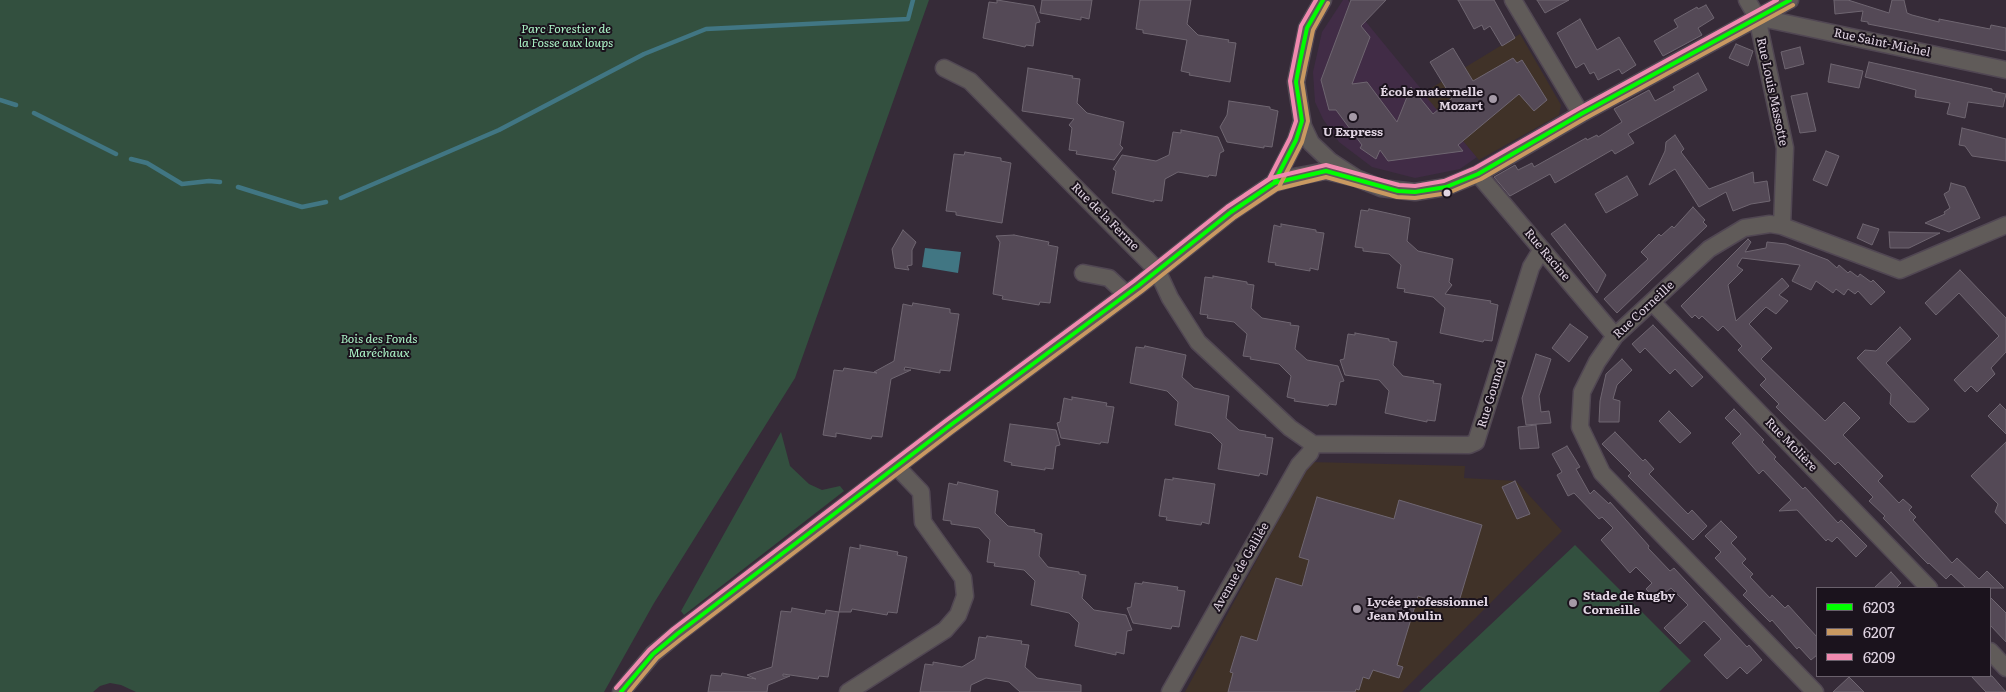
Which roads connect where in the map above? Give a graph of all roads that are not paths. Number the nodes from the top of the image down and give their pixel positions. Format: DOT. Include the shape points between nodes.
graph roads {
  1 [pos="1513,0"];
  2 [pos="1747,0"];
  3 [pos="1790,0"];
  4 [pos="1320,1"];
  5 [pos="1757,17"];
  6 [pos="944,68"];
  7 [pos="2006,70"];
  8 [pos="1582,114"];
  9 [pos="1302,121"];
  10 [pos="1478,174"];
  11 [pos="1356,178"];
  12 [pos="1274,183"];
  13 [pos="2006,225"];
  14 [pos="1782,226"];
  15 [pos="1542,249"];
  16 [pos="1158,270"];
  17 [pos="1083,273"];
  18 [pos="1126,294"];
  19 [pos="1653,303"];
  20 [pos="1615,336"];
  21 [pos="1313,444"];
  22 [pos="897,467"];
  23 [pos="1928,587"];
  24 [pos="1991,652"];
  25 [pos="2006,668"];
  26 [pos="621,692"];
  27 [pos="848,692"];
  28 [pos="1170,692"];
  29 [pos="1815,692"];
  1 -- 8 [label="street"];
  2 -- 5 [label="street, Rue Louis Massotte"];
  3 -- 5 [label="street"];
  4 -- 9 [label="street" via="1307,28 1297,74"];
  5 -- 7 [label="street, Rue Saint-Michel"];
  5 -- 8 [label="street"];
  5 -- 14 [label="street, Rue Louis Massotte" via="1785,148"];
  6 -- 16 [label="street, Rue de la Ferme" via="970,81"];
  8 -- 10 [label="street"];
  9 -- 11 [label="street" via="1311,143"];
  9 -- 12 [label="street"];
  10 -- 11 [label="street" via="1446,187 1415,192 1381,188"];
  10 -- 15 [label="street, Rue Racine"];
  11 -- 12 [label="street" via="1326,171"];
  12 -- 16 [label="street" via="1231,212"];
  13 -- 14 [label="street, Rue Corneille" via="1900,270"];
  14 -- 19 [label="street, Rue Corneille" via="1770,224 1744,228 1709,249"];
  15 -- 20 [label="street, Rue Racine"];
  15 -- 21 [label="street, Rue Gounod" via="1531,267 1476,442 1469,445"];
  16 -- 18 [label="street"];
  16 -- 21 [label="street, Rue de la Ferme" via="1170,298 1198,342 1290,428"];
  17 -- 18 [label="street" via="1109,278"];
  18 -- 22 [label="street"];
  19 -- 20 [label="street, Rue Corneille"];
  19 -- 23 [label="street, Rue Molière"];
  20 -- 29 [label="street, Rue Corneille" via="1582,392 1580,427 1602,473"];
  21 -- 28 [label="street, Avenue de Galilée"];
  22 -- 26 [label="street" via="653,654"];
  22 -- 27 [label="street" via="921,492 923,522 963,578 965,596 958,615 945,630"];
  24 -- 25 [label="street"];
}
